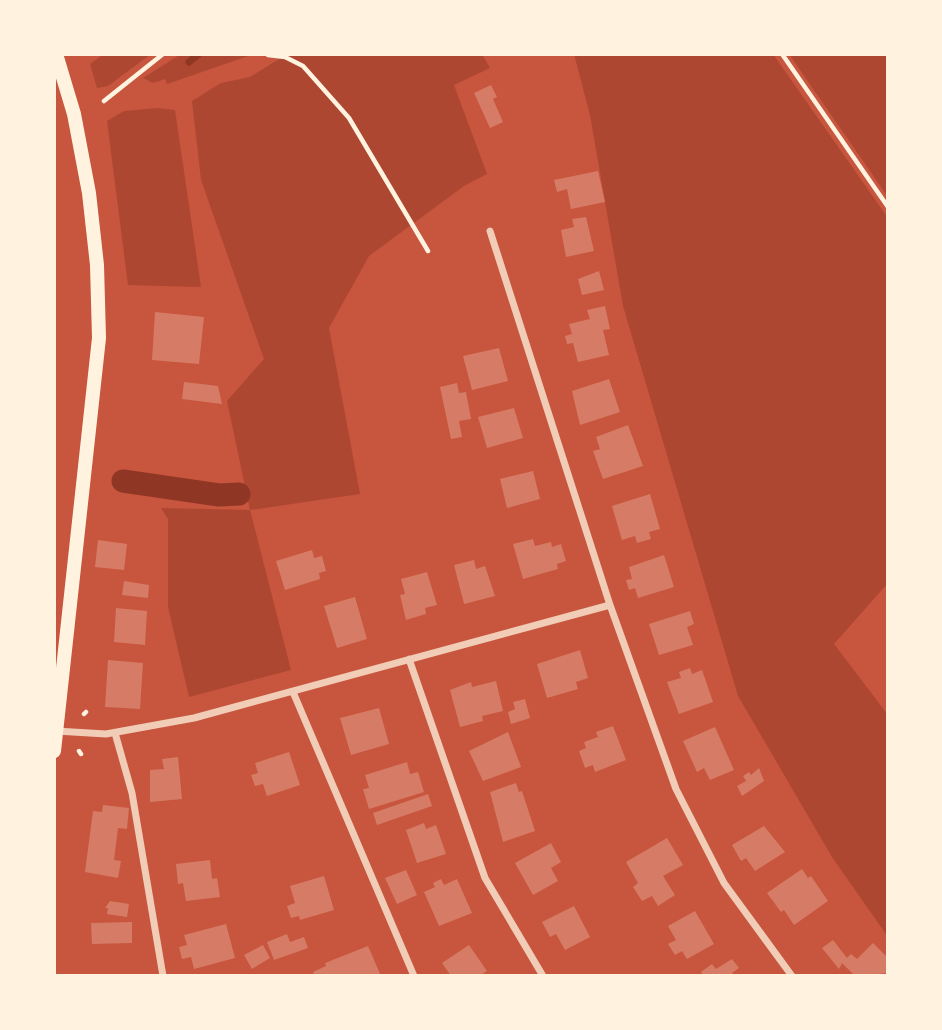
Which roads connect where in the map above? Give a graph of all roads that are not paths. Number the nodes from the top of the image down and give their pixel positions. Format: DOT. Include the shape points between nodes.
graph roads {
  1 [pos="56,54"];
  2 [pos="490,231"];
  3 [pos="610,604"];
  4 [pos="409,659"];
  5 [pos="293,692"];
  6 [pos="57,731"];
  7 [pos="115,733"];
  8 [pos="54,751"];
  9 [pos="163,976"];
  10 [pos="414,976"];
  11 [pos="542,976"];
  12 [pos="792,976"];
  1 -- 6 [label="main road" via="91,204 99,338"];
  2 -- 3 [label="street"];
  3 -- 4 [label="street"];
  3 -- 12 [label="street" via="676,789 724,883"];
  4 -- 5 [label="street"];
  4 -- 11 [label="street" via="485,878"];
  5 -- 7 [label="street"];
  5 -- 10 [label="street"];
  6 -- 7 [label="street"];
  6 -- 8 [label="main road"];
  7 -- 9 [label="street" via="135,806"];
}
